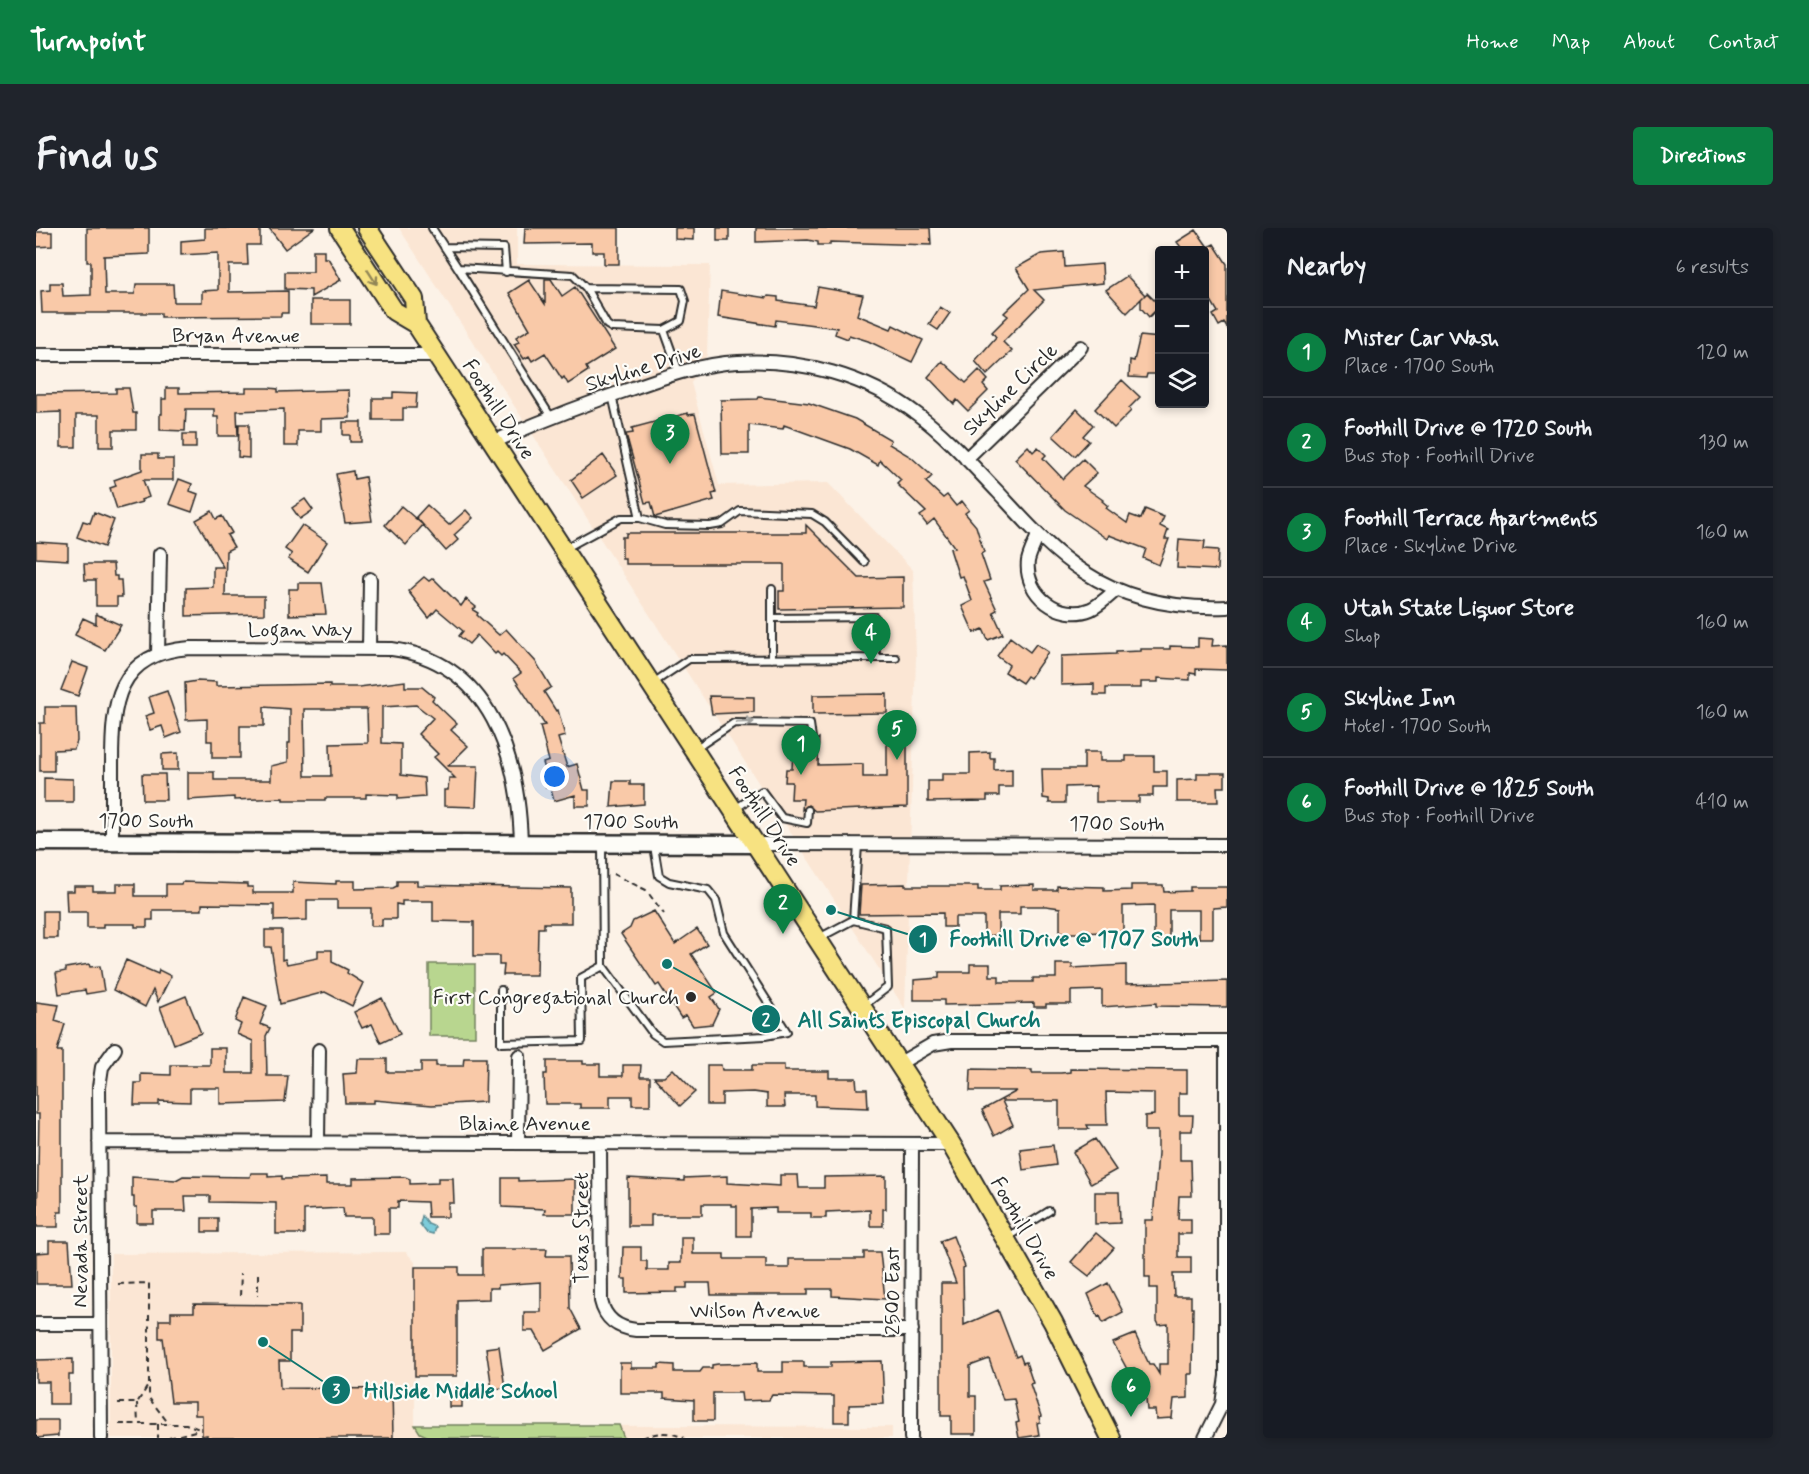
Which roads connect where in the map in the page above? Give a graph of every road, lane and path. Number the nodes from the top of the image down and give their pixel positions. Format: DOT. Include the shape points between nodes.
graph roads {
  1 [pos="340,228"];
  2 [pos="367,228"];
  3 [pos="432,228"];
  4 [pos="444,247"];
  5 [pos="458,268"];
  6 [pos="506,272"];
  7 [pos="586,288"];
  8 [pos="416,324"];
  9 [pos="664,330"];
  10 [pos="1081,347"];
  11 [pos="36,355"];
  12 [pos="436,355"];
  13 [pos="680,372"];
  14 [pos="612,395"];
  15 [pos="551,417"];
  16 [pos="493,442"];
  17 [pos="966,459"];
  18 [pos="640,518"];
  19 [pos="1038,535"];
  20 [pos="564,549"];
  21 [pos="160,554"];
  22 [pos="864,562"];
  23 [pos="369,579"];
  24 [pos="1117,589"];
  25 [pos="772,590"];
  26 [pos="1227,607"];
  27 [pos="772,618"];
  28 [pos="369,649"];
  29 [pos="159,654"];
  30 [pos="876,658"];
  31 [pos="896,658"];
  32 [pos="772,659"];
  33 [pos="652,683"];
  34 [pos="812,738"];
  35 [pos="695,750"];
  36 [pos="734,810"];
  37 [pos="808,810"];
  38 [pos="36,842"];
  39 [pos="112,842"];
  40 [pos="654,843"];
  41 [pos="521,844"];
  42 [pos="602,844"];
  43 [pos="756,844"];
  44 [pos="858,845"];
  45 [pos="1227,845"];
  46 [pos="602,869"];
  47 [pos="664,914"];
  48 [pos="853,920"];
  49 [pos="819,938"];
  50 [pos="603,966"];
  51 [pos="501,990"];
  52 [pos="862,1006"];
  53 [pos="1227,1041"];
  54 [pos="115,1048"];
  55 [pos="319,1050"];
  56 [pos="519,1056"];
  57 [pos="900,1063"];
  58 [pos="99,1142"];
  59 [pos="318,1142"];
  60 [pos="518,1143"];
  61 [pos="600,1143"];
  62 [pos="912,1144"];
  63 [pos="951,1144"];
  64 [pos="1049,1211"];
  65 [pos="1006,1238"];
  66 [pos="241,1274"];
  67 [pos="258,1274"];
  68 [pos="118,1284"];
  69 [pos="240,1296"];
  70 [pos="258,1296"];
  71 [pos="604,1312"];
  72 [pos="36,1324"];
  73 [pos="100,1324"];
  74 [pos="912,1330"];
  75 [pos="149,1384"];
  76 [pos="118,1403"];
  77 [pos="137,1403"];
  78 [pos="119,1424"];
  79 [pos="138,1424"];
  80 [pos="158,1424"];
  81 [pos="170,1424"];
  82 [pos="100,1438"];
  83 [pos="158,1438"];
  84 [pos="169,1438"];
  85 [pos="642,1438"];
  86 [pos="684,1438"];
  87 [pos="911,1438"];
  88 [pos="1111,1438"];
  89 [pos="1205,1438"];
  1 -- 8 [label="main road, Foothill Drive, one-way" via="394,311"];
  2 -- 8 [label="main road, Foothill Drive" via="414,299"];
  3 -- 4 [label="lane"];
  4 -- 5 [label="lane"];
  4 -- 6 [label="lane" via="504,248"];
  5 -- 6 [label="lane"];
  5 -- 15 [label="lane"];
  6 -- 7 [label="lane" via="573,275"];
  7 -- 9 [label="lane" via="612,328"];
  7 -- 9 [label="lane" via="681,289 685,301 681,321"];
  8 -- 12 [label="main road, Foothill Drive"];
  9 -- 13 [label="lane"];
  10 -- 17 [label="street, Skyline Circle"];
  11 -- 12 [label="street, Bryan Avenue"];
  12 -- 16 [label="main road, Foothill Drive"];
  13 -- 14 [label="street, Skyline Drive"];
  13 -- 17 [label="street, Skyline Drive" via="737,362 780,362 841,375 915,412"];
  14 -- 15 [label="street, Skyline Drive"];
  14 -- 18 [label="lane"];
  15 -- 16 [label="street, Skyline Drive"];
  16 -- 20 [label="main road, Foothill Drive"];
  17 -- 19 [label="street, Skyline Drive"];
  18 -- 20 [label="lane" via="621,518"];
  18 -- 22 [label="lane" via="665,525 711,526 722,524 740,511 812,514"];
  19 -- 24 [label="street, Skyline Drive" via="1085,573"];
  19 -- 24 [label="street" via="1028,573 1037,595 1046,603 1063,611 1080,612 1101,603"];
  20 -- 33 [label="main road, Foothill Drive"];
  21 -- 29 [label="street"];
  23 -- 28 [label="street"];
  24 -- 26 [label="street, Skyline Drive" via="1164,604"];
  25 -- 27 [label="lane"];
  27 -- 30 [label="lane" via="875,617"];
  27 -- 32 [label="lane"];
  28 -- 29 [label="street, Logan Way" via="190,648"];
  28 -- 41 [label="street, Logan Way" via="393,649 422,656 451,671 475,693 495,723 511,759 519,799"];
  29 -- 39 [label="street, Logan Way" via="131,674 116,700 112,728"];
  30 -- 31 [label="lane"];
  30 -- 32 [label="lane"];
  32 -- 33 [label="lane" via="689,659"];
  33 -- 35 [label="main road, Foothill Drive"];
  35 -- 34 [label="lane, one-way" via="734,723 810,724"];
  35 -- 36 [label="main road, Foothill Drive"];
  36 -- 37 [label="lane" via="762,791 782,818 807,823"];
  36 -- 43 [label="main road, Foothill Drive"];
  38 -- 39 [label="street, 1700 South"];
  39 -- 41 [label="street, 1700 South"];
  40 -- 42 [label="street, 1700 South"];
  40 -- 43 [label="street, 1700 South"];
  40 -- 50 [label="lane" via="659,876 669,882 708,890 716,900 724,933 787,1032 663,1041 653,1034"];
  41 -- 42 [label="street, 1700 South"];
  42 -- 46 [label="lane"];
  43 -- 44 [label="street, 1700 South"];
  43 -- 49 [label="main road, Foothill Drive"];
  44 -- 45 [label="street, 1700 South"];
  44 -- 48 [label="lane"];
  46 -- 47 [label="path" via="646,890"];
  46 -- 50 [label="lane"];
  48 -- 49 [label="lane"];
  48 -- 52 [label="lane" via="886,928 888,987"];
  49 -- 52 [label="main road, Foothill Drive"];
  50 -- 51 [label="lane" via="581,978 582,1041 501,1043"];
  52 -- 57 [label="main road, Foothill Drive"];
  53 -- 57 [label="street" via="951,1041 933,1044"];
  53 -- 89 [label="street" via="1226,1376 1222,1404"];
  54 -- 58 [label="street, Nevada Street" via="100,1076"];
  55 -- 59 [label="street"];
  56 -- 60 [label="street"];
  57 -- 63 [label="main road, Foothill Drive"];
  58 -- 59 [label="street, Blaine Avenue"];
  58 -- 73 [label="street, Nevada Street"];
  59 -- 60 [label="street, Blaine Avenue"];
  60 -- 61 [label="street, Blaine Avenue"];
  61 -- 62 [label="street, Blaine Avenue"];
  61 -- 71 [label="street, Texas Street" via="600,1296"];
  62 -- 63 [label="street, Blaine Avenue"];
  62 -- 74 [label="street, 2500 East"];
  63 -- 65 [label="main road, Foothill Drive"];
  64 -- 65 [label="lane"];
  65 -- 88 [label="main road, Foothill Drive"];
  66 -- 69 [label="path"];
  67 -- 70 [label="path"];
  68 -- 75 [label="path" via="149,1283"];
  71 -- 74 [label="street, Wilson Avenue" via="613,1322 636,1329"];
  72 -- 73 [label="street"];
  73 -- 82 [label="street, Nevada Street"];
  74 -- 87 [label="street, 2500 East"];
  75 -- 77 [label="path"];
  75 -- 81 [label="path" via="149,1398"];
  76 -- 77 [label="path"];
  77 -- 79 [label="path"];
  78 -- 79 [label="path"];
  79 -- 80 [label="path"];
  80 -- 81 [label="path"];
  80 -- 83 [label="path"];
  81 -- 84 [label="path" via="202,1430"];
  85 -- 86 [label="path" via="655,1432"];
}
